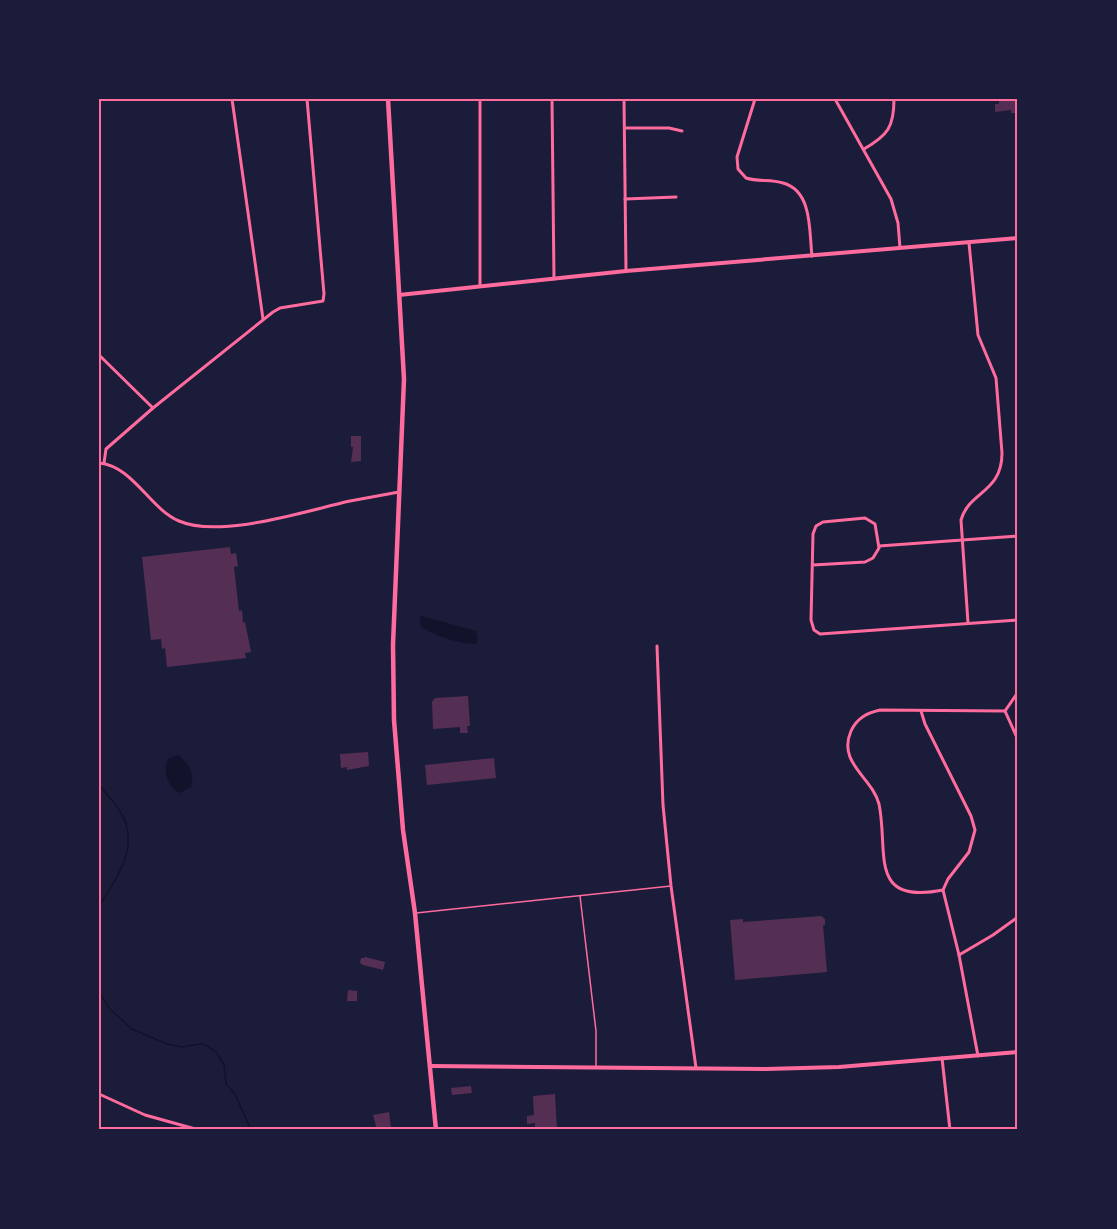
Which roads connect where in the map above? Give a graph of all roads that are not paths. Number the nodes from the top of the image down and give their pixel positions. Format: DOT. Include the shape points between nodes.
graph roads {
  1 [pos="232,99"];
  2 [pos="307,99"];
  3 [pos="388,99"];
  4 [pos="480,99"];
  5 [pos="552,99"];
  6 [pos="624,99"];
  7 [pos="755,99"];
  8 [pos="835,99"];
  9 [pos="894,99"];
  10 [pos="625,128"];
  11 [pos="682,131"];
  12 [pos="864,149"];
  13 [pos="676,197"];
  14 [pos="625,199"];
  15 [pos="1018,238"];
  16 [pos="969,243"];
  17 [pos="900,248"];
  18 [pos="812,256"];
  19 [pos="626,271"];
  20 [pos="554,279"];
  21 [pos="480,286"];
  22 [pos="399,295"];
  23 [pos="263,319"];
  24 [pos="99,355"];
  25 [pos="153,408"];
  26 [pos="99,456"];
  27 [pos="101,463"];
  28 [pos="399,492"];
  29 [pos="1018,536"];
  30 [pos="962,541"];
  31 [pos="879,546"];
  32 [pos="813,565"];
  33 [pos="1018,620"];
  34 [pos="968,623"];
  35 [pos="657,646"];
  36 [pos="1018,692"];
  37 [pos="921,711"];
  38 [pos="1005,711"];
  39 [pos="1018,740"];
  40 [pos="671,886"];
  41 [pos="943,890"];
  42 [pos="580,895"];
  43 [pos="415,913"];
  44 [pos="1018,918"];
  45 [pos="959,955"];
  46 [pos="1018,1052"];
  47 [pos="978,1056"];
  48 [pos="942,1058"];
  49 [pos="429,1066"];
  50 [pos="596,1068"];
  51 [pos="696,1068"];
  52 [pos="99,1094"];
  53 [pos="199,1130"];
  54 [pos="436,1130"];
  55 [pos="950,1130"];
  1 -- 23 [label="street"];
  2 -- 23 [label="street" via="323,301 280,308"];
  3 -- 22 [label="main road"];
  4 -- 21 [label="street"];
  5 -- 20 [label="street"];
  6 -- 10 [label="street"];
  7 -- 18 [label="street" via="736,157 738,169 746,178 782,182 797,192 807,209"];
  8 -- 12 [label="street"];
  9 -- 12 [label="street" via="889,130"];
  10 -- 11 [label="street"];
  10 -- 14 [label="street"];
  12 -- 17 [label="street" via="891,199"];
  13 -- 14 [label="street"];
  14 -- 19 [label="street"];
  15 -- 16 [label="main road"];
  16 -- 17 [label="main road"];
  16 -- 30 [label="street" via="978,335 996,378 1002,463 990,487 962,514"];
  17 -- 18 [label="main road"];
  18 -- 19 [label="main road"];
  19 -- 20 [label="main road"];
  20 -- 21 [label="main road"];
  21 -- 22 [label="main road"];
  22 -- 28 [label="main road" via="404,379"];
  23 -- 25 [label="street"];
  24 -- 25 [label="street"];
  25 -- 27 [label="street" via="106,449"];
  26 -- 27 [label="street"];
  27 -- 28 [label="street" via="122,472 168,516 201,528 243,525"];
  28 -- 43 [label="main road" via="394,720"];
  29 -- 30 [label="street"];
  30 -- 31 [label="street"];
  30 -- 34 [label="street"];
  31 -- 32 [label="street" via="875,556 867,561"];
  31 -- 32 [label="street" via="877,528 869,519 823,522 814,530"];
  32 -- 34 [label="street" via="811,620 820,634"];
  33 -- 34 [label="street"];
  35 -- 40 [label="street" via="663,805"];
  36 -- 38 [label="street"];
  37 -- 38 [label="street"];
  37 -- 41 [label="street" via="975,830 969,852"];
  37 -- 41 [label="street" via="880,710 862,717 850,734 848,752 878,801 884,864 890,878 907,892"];
  38 -- 39 [label="street"];
  40 -- 42 [label="lane"];
  40 -- 51 [label="street"];
  41 -- 45 [label="street"];
  42 -- 43 [label="lane"];
  42 -- 50 [label="lane" via="596,1031"];
  43 -- 49 [label="main road"];
  44 -- 45 [label="street"];
  45 -- 47 [label="street"];
  46 -- 47 [label="main road"];
  47 -- 48 [label="main road"];
  48 -- 51 [label="main road" via="839,1067"];
  48 -- 55 [label="street"];
  49 -- 50 [label="main road"];
  49 -- 54 [label="main road"];
  50 -- 51 [label="main road"];
  52 -- 53 [label="street" via="145,1115"];
}
